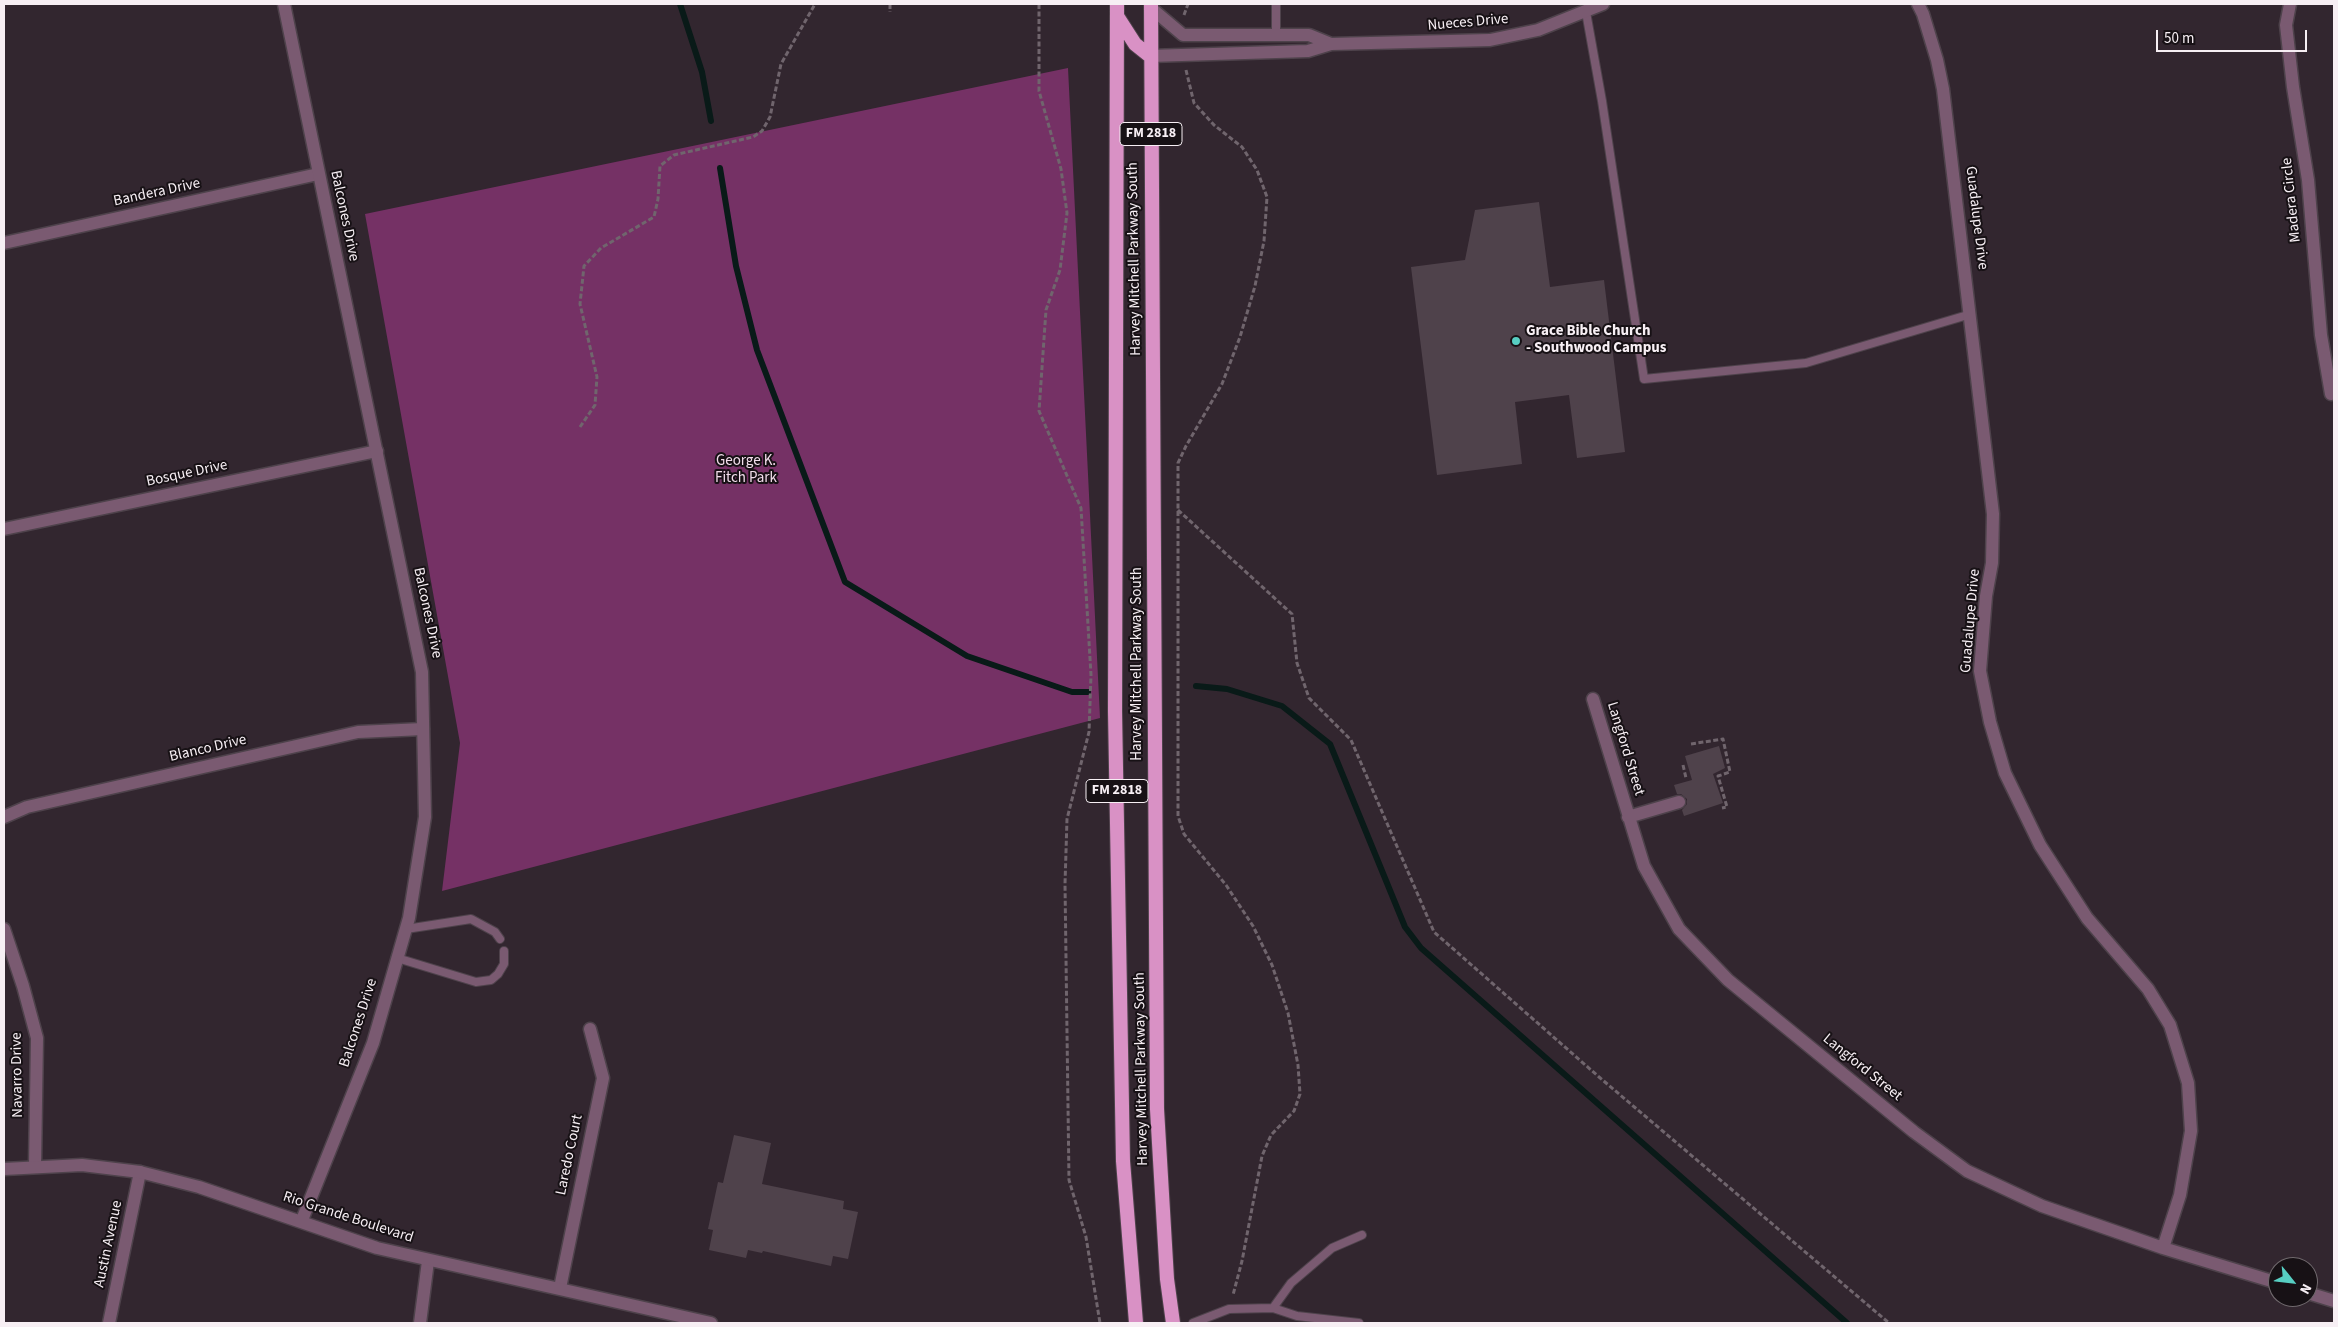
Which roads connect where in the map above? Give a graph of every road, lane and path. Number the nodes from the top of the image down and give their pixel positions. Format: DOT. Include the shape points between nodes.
graph roads {
  1 [pos="284,4"];
  2 [pos="815,4"];
  3 [pos="890,4"];
  4 [pos="1039,4"];
  5 [pos="1188,4"];
  6 [pos="1276,4"];
  7 [pos="1918,4"];
  8 [pos="2290,4"];
  9 [pos="1151,6"];
  10 [pos="1595,7"];
  11 [pos="1117,10"];
  12 [pos="890,12"];
  13 [pos="1183,35"];
  14 [pos="1276,35"];
  15 [pos="1331,44"];
  16 [pos="1182,54"];
  17 [pos="1150,56"];
  18 [pos="318,174"];
  19 [pos="4,243"];
  20 [pos="1971,314"];
  21 [pos="2331,394"];
  22 [pos="580,427"];
  23 [pos="377,451"];
  24 [pos="1178,510"];
  25 [pos="4,529"];
  26 [pos="1593,699"];
  27 [pos="424,729"];
  28 [pos="1691,744"];
  29 [pos="1683,766"];
  30 [pos="1686,778"];
  31 [pos="1679,802"];
  32 [pos="1722,808"];
  33 [pos="4,817"];
  34 [pos="1628,817"];
  35 [pos="4,929"];
  36 [pos="406,929"];
  37 [pos="500,939"];
  38 [pos="504,951"];
  39 [pos="397,958"];
  40 [pos="590,1029"];
  41 [pos="35,1165"];
  42 [pos="4,1169"];
  43 [pos="140,1172"];
  44 [pos="302,1220"];
  45 [pos="1362,1235"];
  46 [pos="2163,1248"];
  47 [pos="428,1261"];
  48 [pos="2268,1280"];
  49 [pos="560,1288"];
  50 [pos="2318,1296"];
  51 [pos="2334,1301"];
  52 [pos="1273,1308"];
  53 [pos="1229,1309"];
  54 [pos="109,1323"];
  55 [pos="420,1323"];
  56 [pos="706,1323"];
  57 [pos="1100,1323"];
  58 [pos="1136,1323"];
  59 [pos="1173,1323"];
  60 [pos="1193,1323"];
  61 [pos="1358,1323"];
  62 [pos="1889,1323"];
  1 -- 18 [label="street, Balcones Drive"];
  2 -- 22 [label="path" via="781,64 770,117 762,130 753,137 674,154 660,166 654,216 601,248 584,266 580,304 597,377 595,405"];
  3 -- 12 [label="path"];
  4 -- 57 [label="path" via="1039,92 1061,169 1067,213 1060,270 1046,310 1039,411 1081,508 1091,675 1089,732 1067,819 1069,1180 1086,1237"];
  5 -- 13 [label="path"];
  6 -- 14 [label="lane"];
  7 -- 20 [label="street, Guadalupe Drive" via="1932,42 1943,89"];
  8 -- 21 [label="street, Madera Circle" via="2286,25 2308,180 2321,335"];
  9 -- 13 [label="street"];
  9 -- 17 [label="highway, Harvey Mitchell Parkway South / FM 2818"];
  10 -- 15 [label="street, Nueces Drive" via="1538,30 1490,40"];
  10 -- 20 [label="lane" via="1602,101 1644,379 1800,364"];
  11 -- 17 [label="highway" via="1135,44"];
  11 -- 58 [label="highway, Harvey Mitchell Parkway South / FM 2818" via="1115,711 1123,1161"];
  13 -- 14 [label="street, Nueces Drive"];
  14 -- 15 [label="street, Nueces Drive" via="1309,35"];
  15 -- 16 [label="street, Nueces Drive" via="1308,52"];
  16 -- 17 [label="street, Nueces Drive"];
  16 -- 24 [label="path" via="1194,103 1242,147 1258,170 1267,197 1264,241 1240,338 1222,384 1178,463"];
  17 -- 59 [label="highway, Harvey Mitchell Parkway South / FM 2818" via="1157,1109 1167,1279"];
  18 -- 19 [label="street, Bandera Drive"];
  18 -- 23 [label="street, Balcones Drive"];
  20 -- 46 [label="street, Guadalupe Drive" via="1993,514 1992,563 1980,671 1990,722 2004,773 2040,844 2087,918 2148,989 2170,1025 2188,1083 2191,1131 2180,1195"];
  23 -- 25 [label="street, Bosque Drive"];
  23 -- 27 [label="street, Balcones Drive" via="422,672"];
  24 -- 53 [label="path" via="1178,816 1184,834 1226,885 1253,926 1272,965 1288,1013 1300,1094 1294,1111 1271,1135 1262,1156 1242,1261"];
  24 -- 62 [label="path" via="1292,614 1297,663 1309,698 1351,740 1434,932 1599,1078"];
  26 -- 34 [label="street, Langford Street"];
  27 -- 33 [label="street, Blanco Drive" via="358,732 27,807"];
  27 -- 36 [label="street, Balcones Drive" via="425,817"];
  28 -- 32 [label="path" via="1723,739 1730,772 1718,776 1727,807"];
  29 -- 30 [label="path"];
  31 -- 34 [label="street"];
  34 -- 46 [label="street, Langford Street" via="1644,866 1679,929 1728,980 1914,1132 1967,1171 2042,1206"];
  35 -- 41 [label="street, Navarro Drive" via="24,986 37,1038"];
  36 -- 37 [label="lane" via="471,919 495,932"];
  36 -- 39 [label="street, Balcones Drive"];
  38 -- 39 [label="lane" via="504,964 498,974 490,980 476,982"];
  39 -- 44 [label="street, Balcones Drive" via="373,1043"];
  40 -- 49 [label="street, Laredo Court" via="603,1078"];
  41 -- 42 [label="street, Rio Grande Boulevard"];
  41 -- 43 [label="street, Rio Grande Boulevard" via="82,1165"];
  43 -- 44 [label="street, Rio Grande Boulevard"];
  43 -- 54 [label="street, Austin Avenue"];
  44 -- 47 [label="street, Rio Grande Boulevard" via="377,1248"];
  45 -- 52 [label="lane" via="1332,1248 1291,1284"];
  46 -- 48 [label="street, Langford Street"];
  47 -- 49 [label="street, Rio Grande Boulevard"];
  47 -- 55 [label="street"];
  49 -- 56 [label="street, Rio Grande Boulevard"];
  50 -- 51 [label="street"];
  52 -- 53 [label="lane"];
  52 -- 61 [label="lane" via="1297,1316"];
  53 -- 60 [label="lane"];
}
